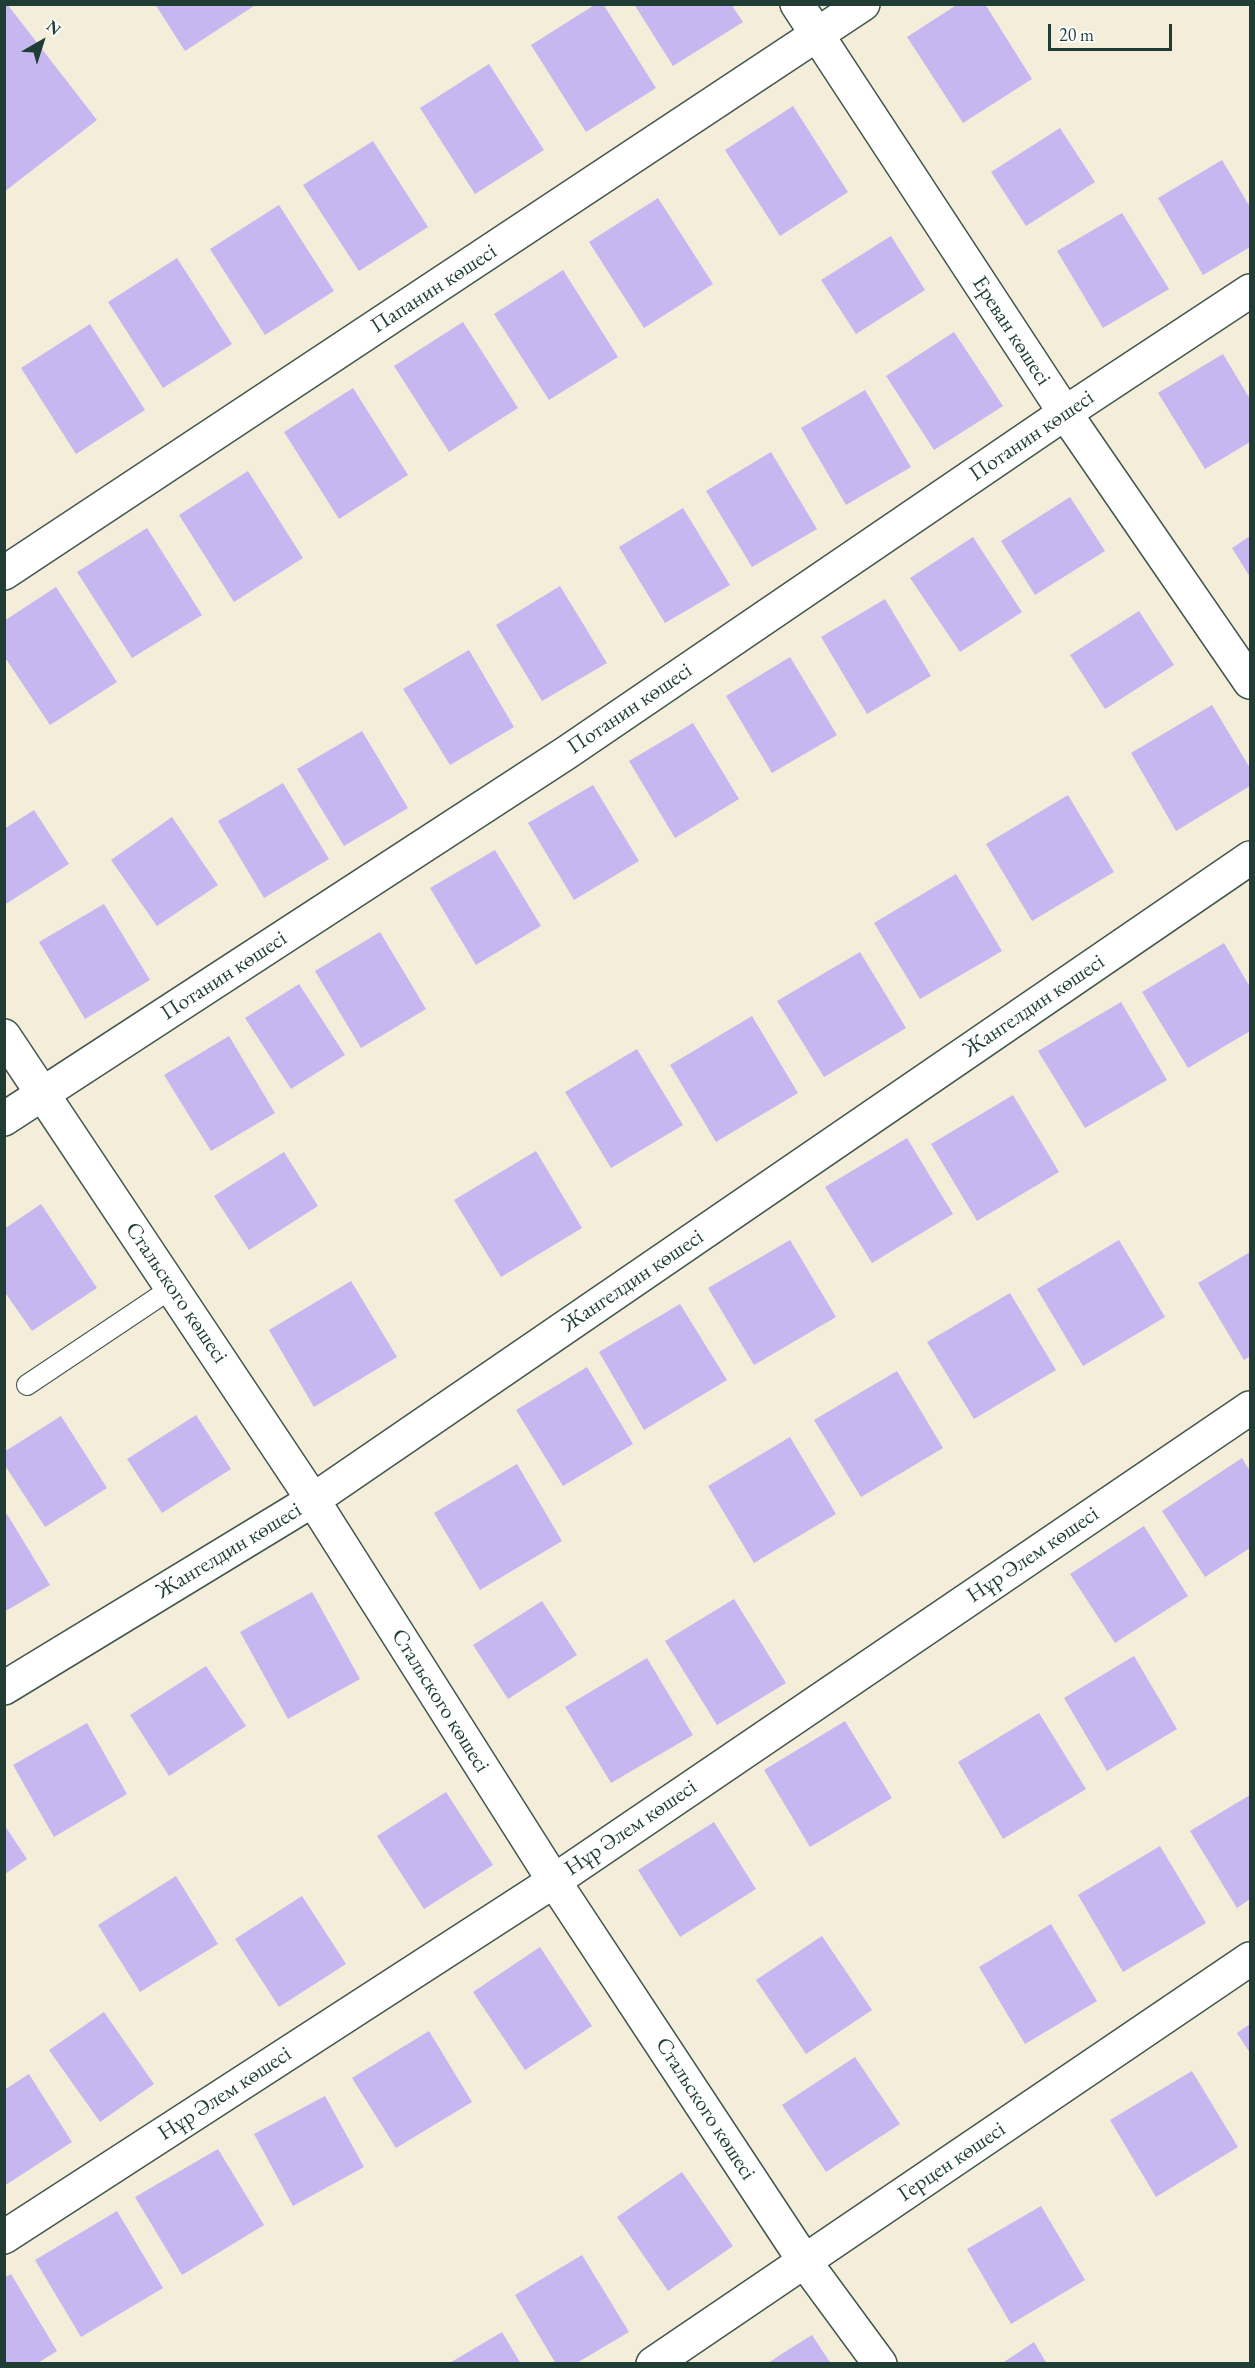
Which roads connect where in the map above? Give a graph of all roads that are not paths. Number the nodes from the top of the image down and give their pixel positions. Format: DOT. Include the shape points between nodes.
graph roads {
  1 [pos="797,4"];
  2 [pos="863,4"];
  3 [pos="817,36"];
  4 [pos="1251,291"];
  5 [pos="1065,413"];
  6 [pos="4,573"];
  7 [pos="1251,682"];
  8 [pos="1251,858"];
  9 [pos="4,1036"];
  10 [pos="43,1094"];
  11 [pos="4,1119"];
  12 [pos="172,1288"];
  13 [pos="27,1385"];
  14 [pos="1251,1408"];
  15 [pos="313,1500"];
  16 [pos="4,1688"];
  17 [pos="554,1881"];
  18 [pos="1251,1959"];
  19 [pos="4,2237"];
  20 [pos="805,2262"];
  21 [pos="653,2364"];
  22 [pos="880,2364"];
  1 -- 3 [label="street, Ереван көшесі"];
  2 -- 3 [label="street, Папанин көшесі"];
  3 -- 5 [label="street, Ереван көшесі"];
  3 -- 6 [label="street, Папанин көшесі"];
  4 -- 5 [label="street, Потанин көшесі"];
  5 -- 7 [label="street, Ереван көшесі"];
  5 -- 10 [label="street, Потанин көшесі" via="566,753"];
  8 -- 15 [label="street, Жангелдин көшесі"];
  9 -- 10 [label="street, Стальского көшесі"];
  10 -- 11 [label="street, Потанин көшесі"];
  10 -- 12 [label="street, Стальского көшесі"];
  12 -- 13 [label="lane"];
  12 -- 15 [label="street, Стальского көшесі"];
  14 -- 17 [label="street, Нұр Әлем көшесі"];
  15 -- 16 [label="street, Жангелдин көшесі"];
  15 -- 17 [label="street, Стальского көшесі"];
  17 -- 19 [label="street, Нұр Әлем көшесі"];
  17 -- 20 [label="street, Стальского көшесі"];
  18 -- 20 [label="street, Герцен көшесі"];
  20 -- 21 [label="street, Герцен көшесі"];
  20 -- 22 [label="street, Стальского көшесі"];
}
